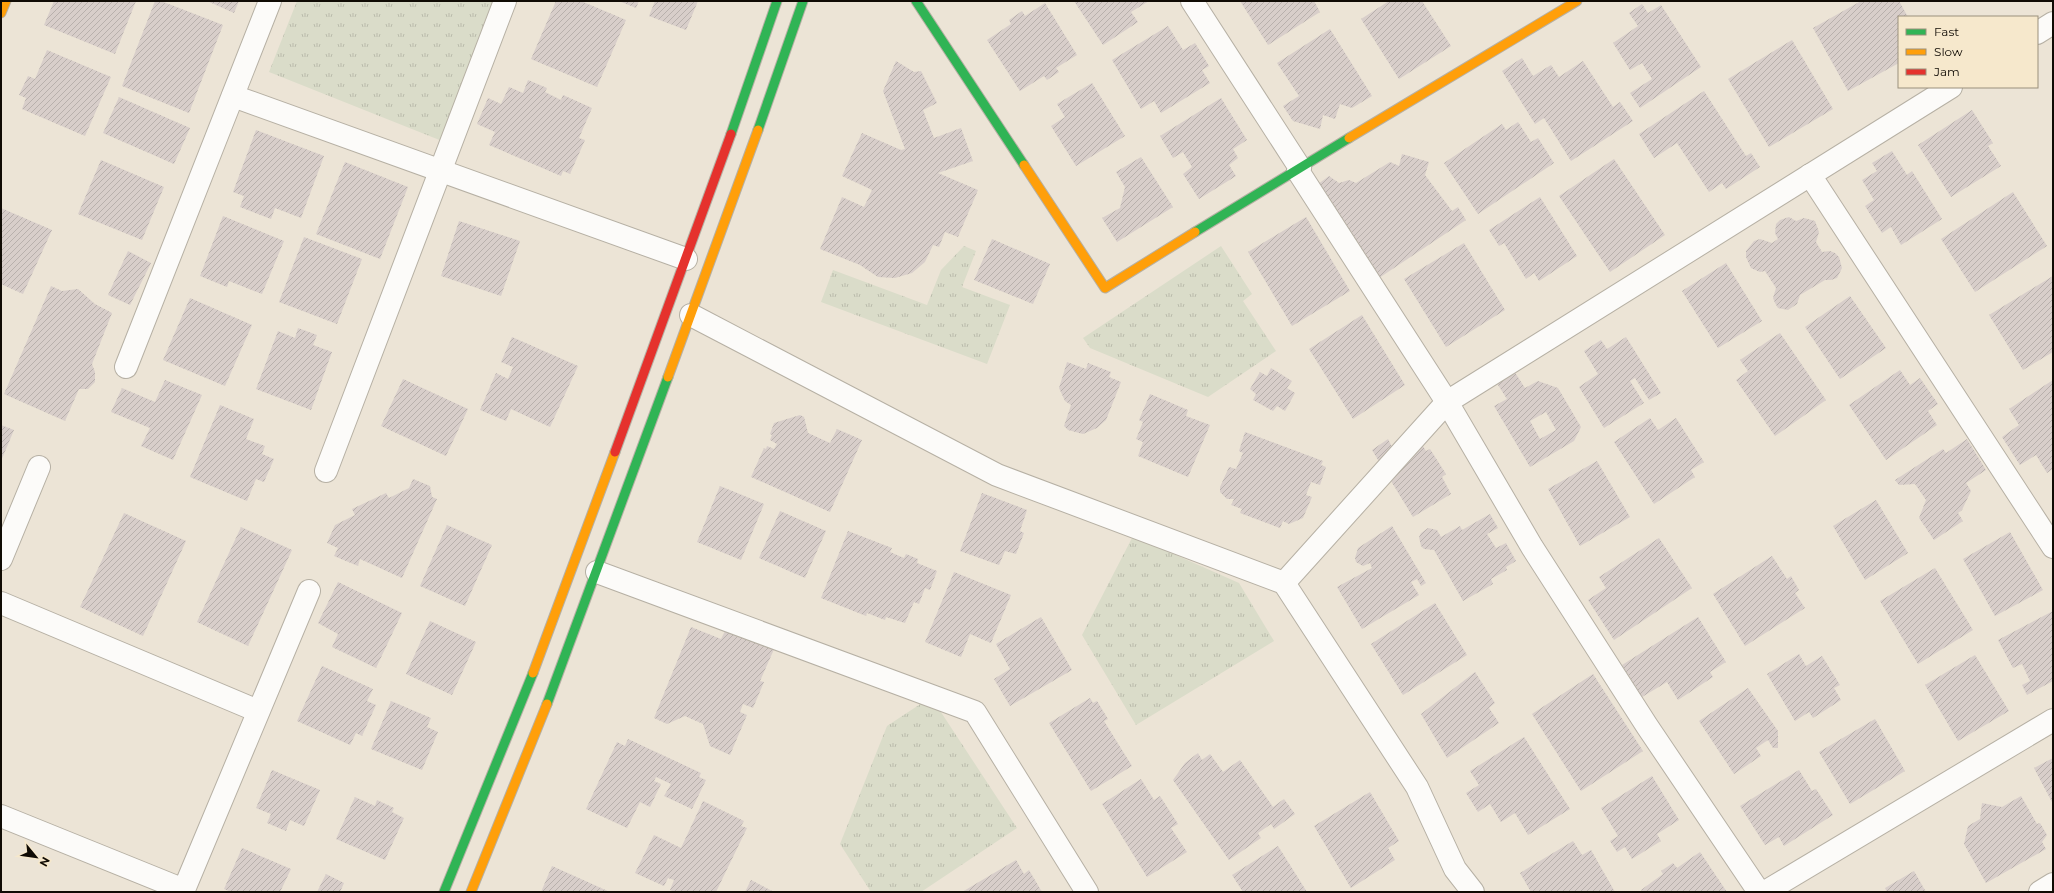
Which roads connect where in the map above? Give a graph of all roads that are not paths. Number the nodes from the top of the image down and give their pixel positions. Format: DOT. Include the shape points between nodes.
graph roads {
  1 [pos="6,1"];
  2 [pos="270,1"];
  3 [pos="504,1"];
  4 [pos="777,1"];
  5 [pos="803,1"];
  6 [pos="916,1"];
  7 [pos="1192,1"];
  8 [pos="1577,1"];
  9 [pos="1,13"];
  10 [pos="2053,23"];
  11 [pos="2038,32"];
  12 [pos="1948,88"];
  13 [pos="233,96"];
  14 [pos="1300,168"];
  15 [pos="440,171"];
  16 [pos="1810,175"];
  17 [pos="686,259"];
  18 [pos="691,315"];
  19 [pos="126,367"];
  20 [pos="1447,402"];
  21 [pos="39,467"];
  22 [pos="326,471"];
  23 [pos="2053,547"];
  24 [pos="1,560"];
  25 [pos="596,572"];
  26 [pos="1284,583"];
  27 [pos="309,591"];
  28 [pos="1,603"];
  29 [pos="258,711"];
  30 [pos="2053,720"];
  31 [pos="1,816"];
  32 [pos="2053,884"];
  33 [pos="183,891"];
  34 [pos="444,892"];
  35 [pos="470,892"];
  36 [pos="1087,892"];
  37 [pos="1473,892"];
  38 [pos="1759,892"];
  39 [pos="1765,892"];
  40 [pos="2040,892"];
  1 -- 9 [label="street"];
  2 -- 13 [label="street"];
  3 -- 15 [label="street"];
  4 -- 17 [label="street"];
  5 -- 18 [label="street"];
  6 -- 14 [label="street" via="1105,288"];
  7 -- 14 [label="street"];
  8 -- 14 [label="street"];
  10 -- 11 [label="street"];
  12 -- 16 [label="street"];
  13 -- 15 [label="street"];
  13 -- 19 [label="street"];
  14 -- 20 [label="street" via="1298,170"];
  15 -- 17 [label="street"];
  15 -- 22 [label="street"];
  16 -- 20 [label="street"];
  16 -- 23 [label="street"];
  17 -- 34 [label="street" via="533,674"];
  18 -- 25 [label="street"];
  18 -- 26 [label="street" via="996,475"];
  20 -- 26 [label="street"];
  20 -- 38 [label="street" via="1532,547 1647,726"];
  21 -- 24 [label="street"];
  25 -- 35 [label="street" via="556,683"];
  25 -- 36 [label="street" via="975,712"];
  26 -- 37 [label="street" via="1418,788 1455,869"];
  27 -- 29 [label="street"];
  28 -- 29 [label="street"];
  29 -- 33 [label="street"];
  30 -- 39 [label="street"];
  31 -- 33 [label="street"];
  32 -- 40 [label="street"];
}
